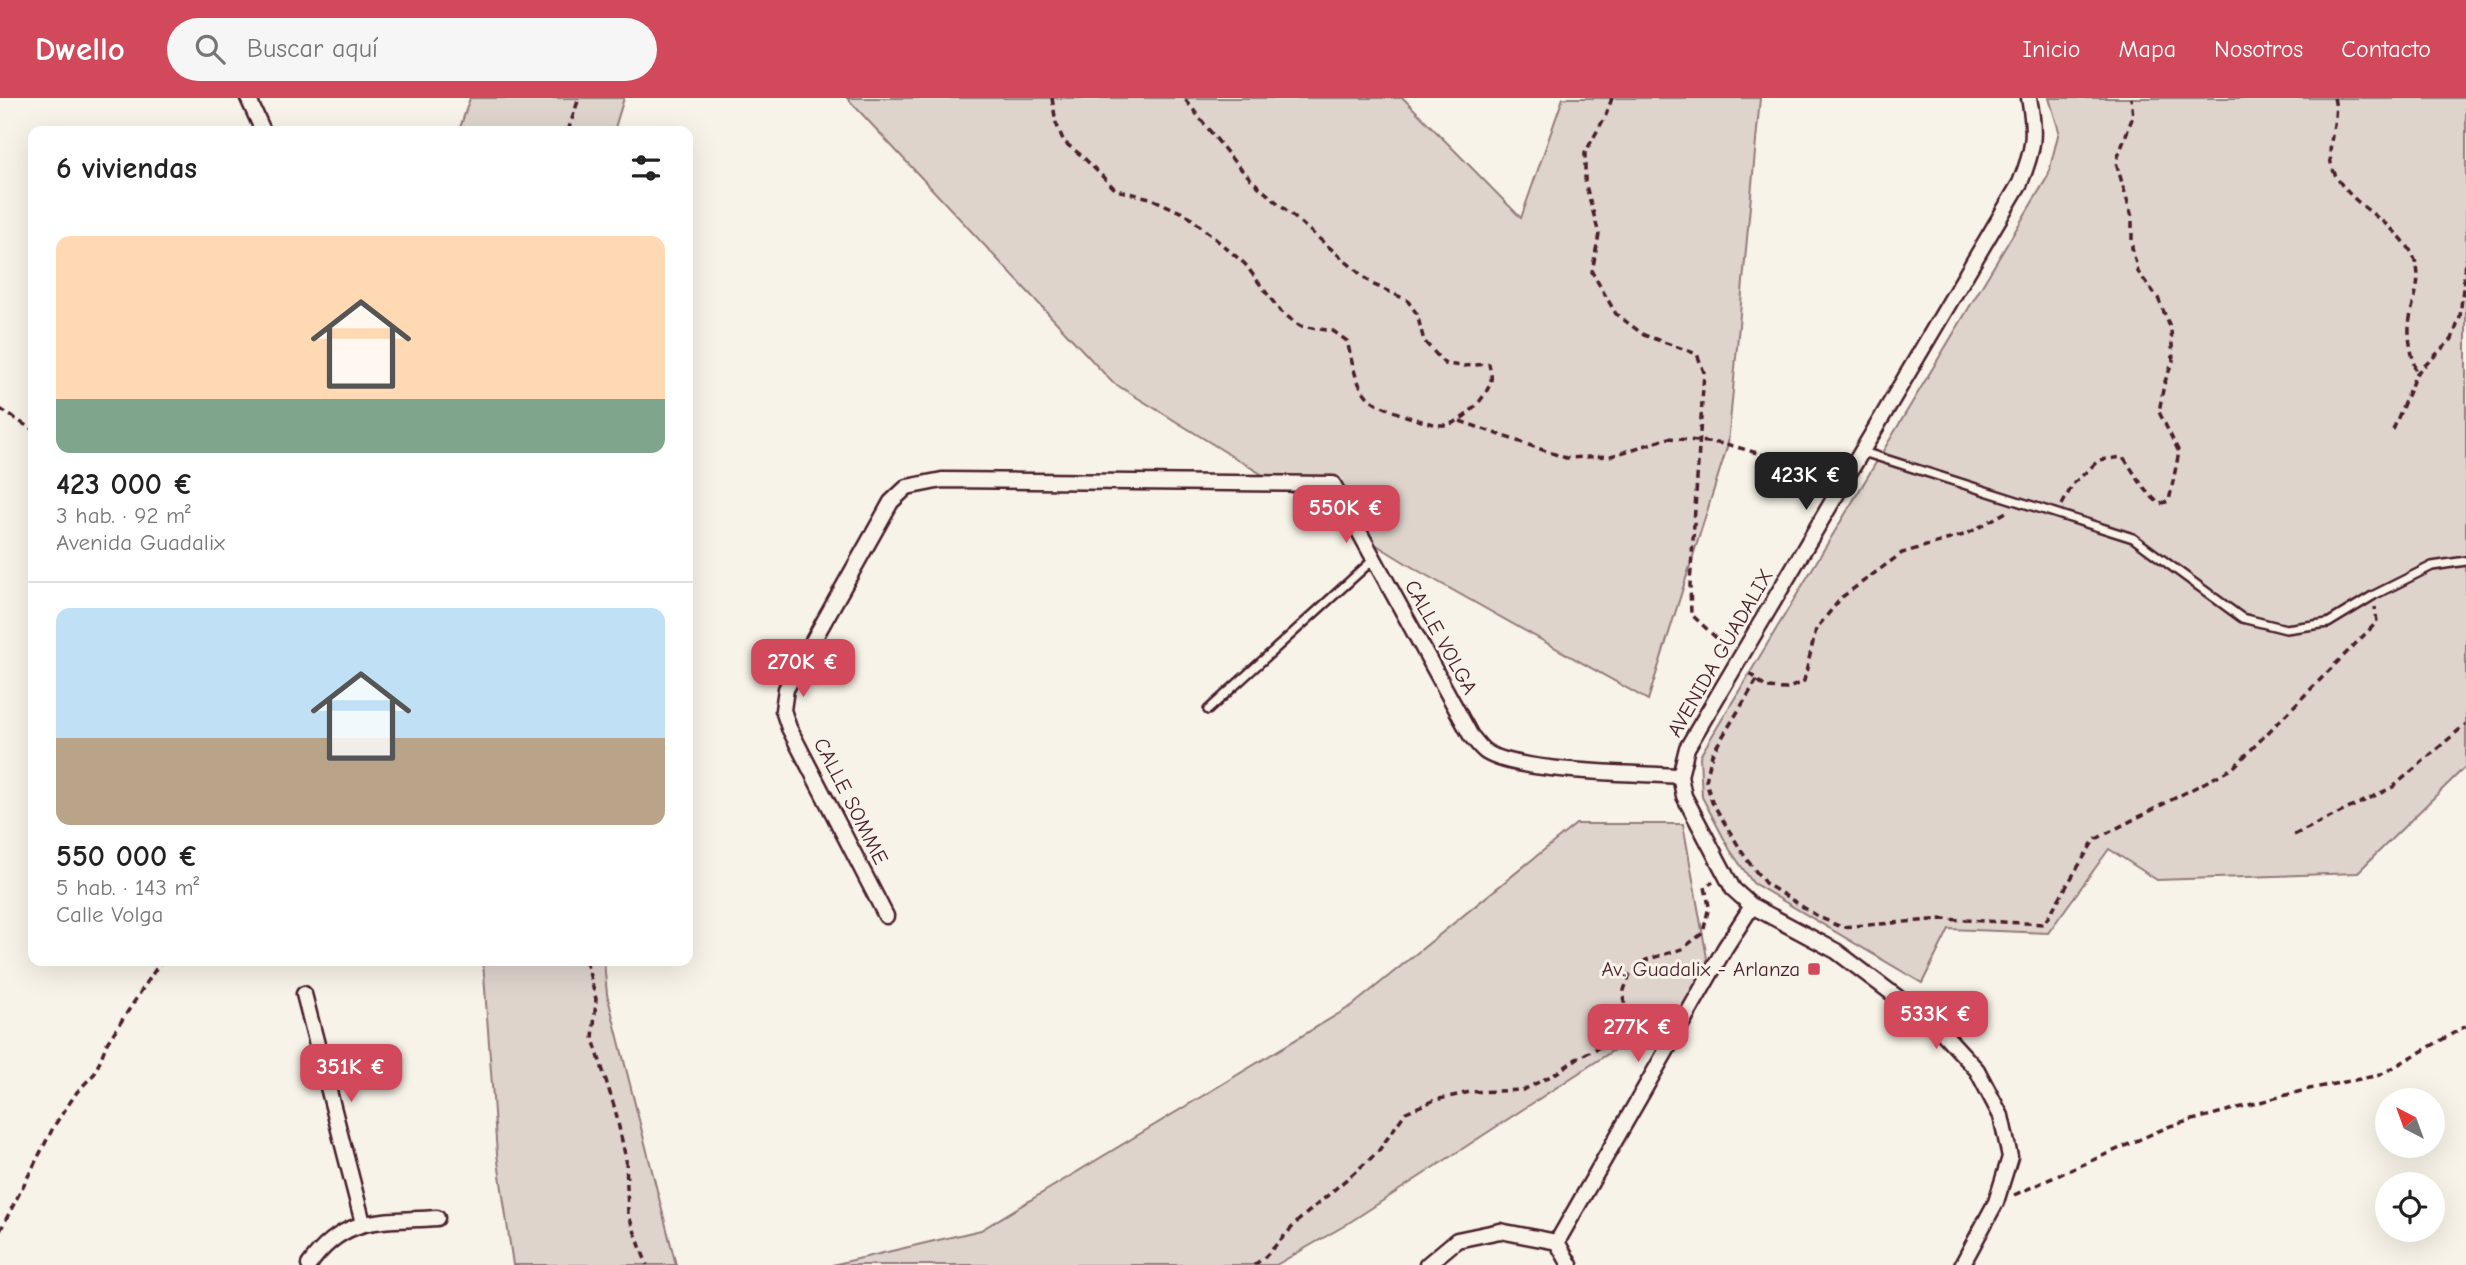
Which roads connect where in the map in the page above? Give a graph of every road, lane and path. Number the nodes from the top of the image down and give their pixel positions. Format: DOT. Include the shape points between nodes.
graph roads {
  1 [pos="248,98"];
  2 [pos="579,98"];
  3 [pos="1052,98"];
  4 [pos="1184,98"];
  5 [pos="1612,98"];
  6 [pos="2029,98"];
  7 [pos="2131,98"];
  8 [pos="2333,98"];
  9 [pos="261,126"];
  10 [pos="570,126"];
  11 [pos="2466,259"];
  12 [pos="2416,374"];
  13 [pos="0,409"];
  14 [pos="1460,421"];
  15 [pos="28,427"];
  16 [pos="2393,430"];
  17 [pos="1699,441"];
  18 [pos="1863,452"];
  19 [pos="1846,479"];
  20 [pos="907,486"];
  21 [pos="2022,503"];
  22 [pos="2058,513"];
  23 [pos="1374,559"];
  24 [pos="2466,561"];
  25 [pos="2374,595"];
  26 [pos="1739,660"];
  27 [pos="1757,680"];
  28 [pos="1208,710"];
  29 [pos="2466,724"];
  30 [pos="1680,776"];
  31 [pos="2294,835"];
  32 [pos="1748,860"];
  33 [pos="1725,874"];
  34 [pos="1752,906"];
  35 [pos="886,916"];
  36 [pos="158,966"];
  37 [pos="587,966"];
  38 [pos="304,994"];
  39 [pos="2466,1026"];
  40 [pos="1996,1202"];
  41 [pos="437,1218"];
  42 [pos="363,1223"];
  43 [pos="0,1231"];
  44 [pos="1557,1241"];
  45 [pos="309,1265"];
  46 [pos="647,1265"];
  47 [pos="1254,1265"];
  48 [pos="1427,1265"];
  49 [pos="1570,1265"];
  50 [pos="1962,1265"];
  1 -- 9 [label="street"];
  2 -- 10 [label="path"];
  3 -- 14 [label="path" via="1055,123 1065,142 1116,190 1150,198 1187,215 1245,264 1280,311 1300,326 1333,331 1347,341 1358,384 1369,399 1397,413 1442,425"];
  4 -- 14 [label="path" via="1259,187 1372,284 1407,300 1417,314 1424,341 1445,364 1489,364 1491,380 1478,404"];
  5 -- 17 [label="path" via="1584,153 1599,234 1592,272 1616,314 1644,335 1697,354 1704,372"];
  6 -- 18 [label="street, AVENIDA GUADALIX" via="2034,126 2031,157 2020,183"];
  7 -- 22 [label="path" via="2133,116 2116,162 2132,217 2138,272 2158,298 2171,329 2173,361 2159,412 2179,452 2169,501 2160,504 2148,495 2123,457 2099,460 2073,484"];
  8 -- 12 [label="path" via="2331,166 2348,194 2402,240 2416,263 2417,291 2408,330"];
  11 -- 12 [label="path" via="2460,317 2452,339"];
  12 -- 16 [label="path"];
  13 -- 15 [label="path"];
  14 -- 17 [label="path" via="1566,458 1611,456 1669,438"];
  17 -- 19 [label="path" via="1726,444"];
  17 -- 26 [label="path" via="1691,614"];
  18 -- 19 [label="street, AVENIDA GUADALIX"];
  18 -- 21 [label="lane"];
  19 -- 26 [label="street, AVENIDA GUADALIX"];
  20 -- 23 [label="street, CALLE VOLGA" via="942,480 1333,484"];
  20 -- 35 [label="street, CALLE SOMME" via="891,502 786,689 783,710"];
  21 -- 22 [label="lane"];
  21 -- 27 [label="path" via="1967,534 1902,553 1842,597 1815,629 1804,681 1777,689 1766,688"];
  22 -- 25 [label="lane" via="2133,538 2242,618 2286,629 2328,623"];
  23 -- 28 [label="lane"];
  23 -- 30 [label="street, CALLE VOLGA" via="1471,736 1485,751 1504,760 1542,767"];
  24 -- 25 [label="lane" via="2432,566"];
  25 -- 32 [label="path" via="2377,622 2233,768 2094,839 2044,924 1944,919 1841,928 1765,883"];
  26 -- 27 [label="path"];
  26 -- 30 [label="street, AVENIDA GUADALIX" via="1687,748"];
  27 -- 32 [label="path" via="1712,754 1706,781 1712,802"];
  29 -- 31 [label="path" via="2393,787"];
  30 -- 33 [label="street" via="1684,796"];
  32 -- 33 [label="path"];
  33 -- 34 [label="street" via="1733,889"];
  33 -- 47 [label="path" via="1705,887 1709,906 1703,933 1682,948 1646,960 1630,974 1624,990 1625,1023 1606,1044 1523,1090 1470,1092 1406,1112 1377,1153"];
  34 -- 40 [label="street" via="1836,951 1943,1033 1977,1070 2001,1116 2010,1157"];
  34 -- 44 [label="street"];
  36 -- 43 [label="path" via="107,1042 95,1073 54,1126"];
  37 -- 46 [label="path" via="596,999 593,1039 623,1147 628,1214"];
  38 -- 42 [label="street"];
  39 -- 40 [label="path" via="2380,1075 2309,1088 2170,1126"];
  40 -- 50 [label="street"];
  41 -- 42 [label="street"];
  42 -- 45 [label="street" via="339,1233"];
  44 -- 48 [label="street" via="1500,1231 1457,1240"];
  44 -- 49 [label="street"];
}
